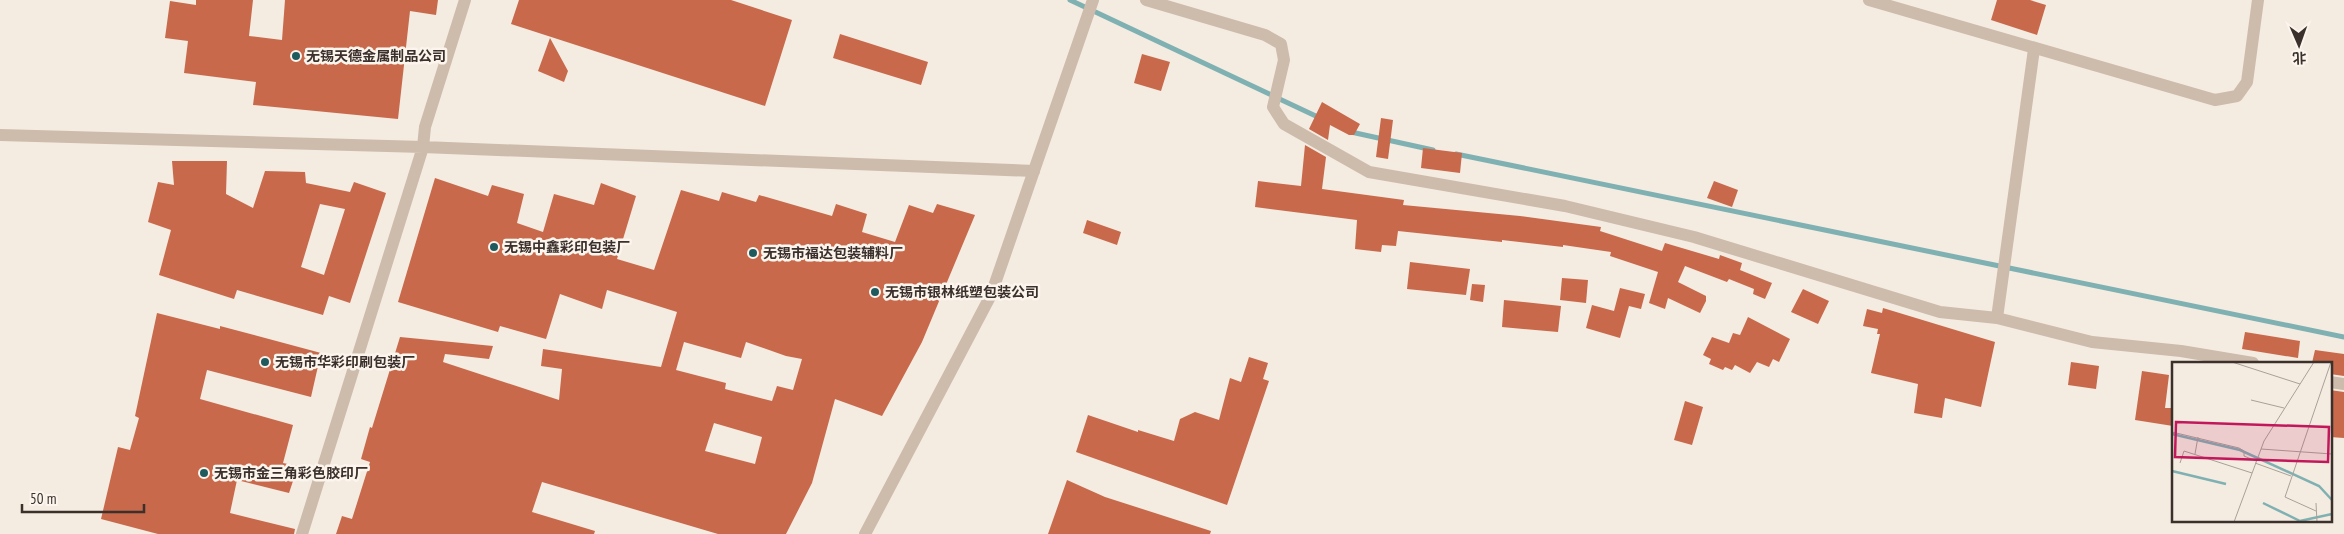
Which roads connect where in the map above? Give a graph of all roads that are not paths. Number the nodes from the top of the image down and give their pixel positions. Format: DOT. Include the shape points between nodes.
graph roads {
  1 [pos="465,0"];
  2 [pos="1093,0"];
  3 [pos="1146,0"];
  4 [pos="1869,0"];
  5 [pos="2258,0"];
  6 [pos="2034,49"];
  7 [pos="0,135"];
  8 [pos="422,147"];
  9 [pos="1034,171"];
  10 [pos="1997,318"];
  11 [pos="2247,362"];
  12 [pos="302,534"];
  13 [pos="864,534"];
  1 -- 8 [label="street" via="425,126"];
  2 -- 9 [label="street"];
  3 -- 10 [label="street" via="1265,35 1281,44 1284,60 1272,107 1284,124 1369,172 1565,206 1694,237 1940,312"];
  4 -- 6 [label="street"];
  5 -- 6 [label="street" via="2247,82 2237,96 2215,100"];
  6 -- 10 [label="street"];
  7 -- 8 [label="street"];
  8 -- 9 [label="street"];
  8 -- 12 [label="street"];
  9 -- 13 [label="street" via="992,295"];
  10 -- 11 [label="street" via="2092,342"];
}
